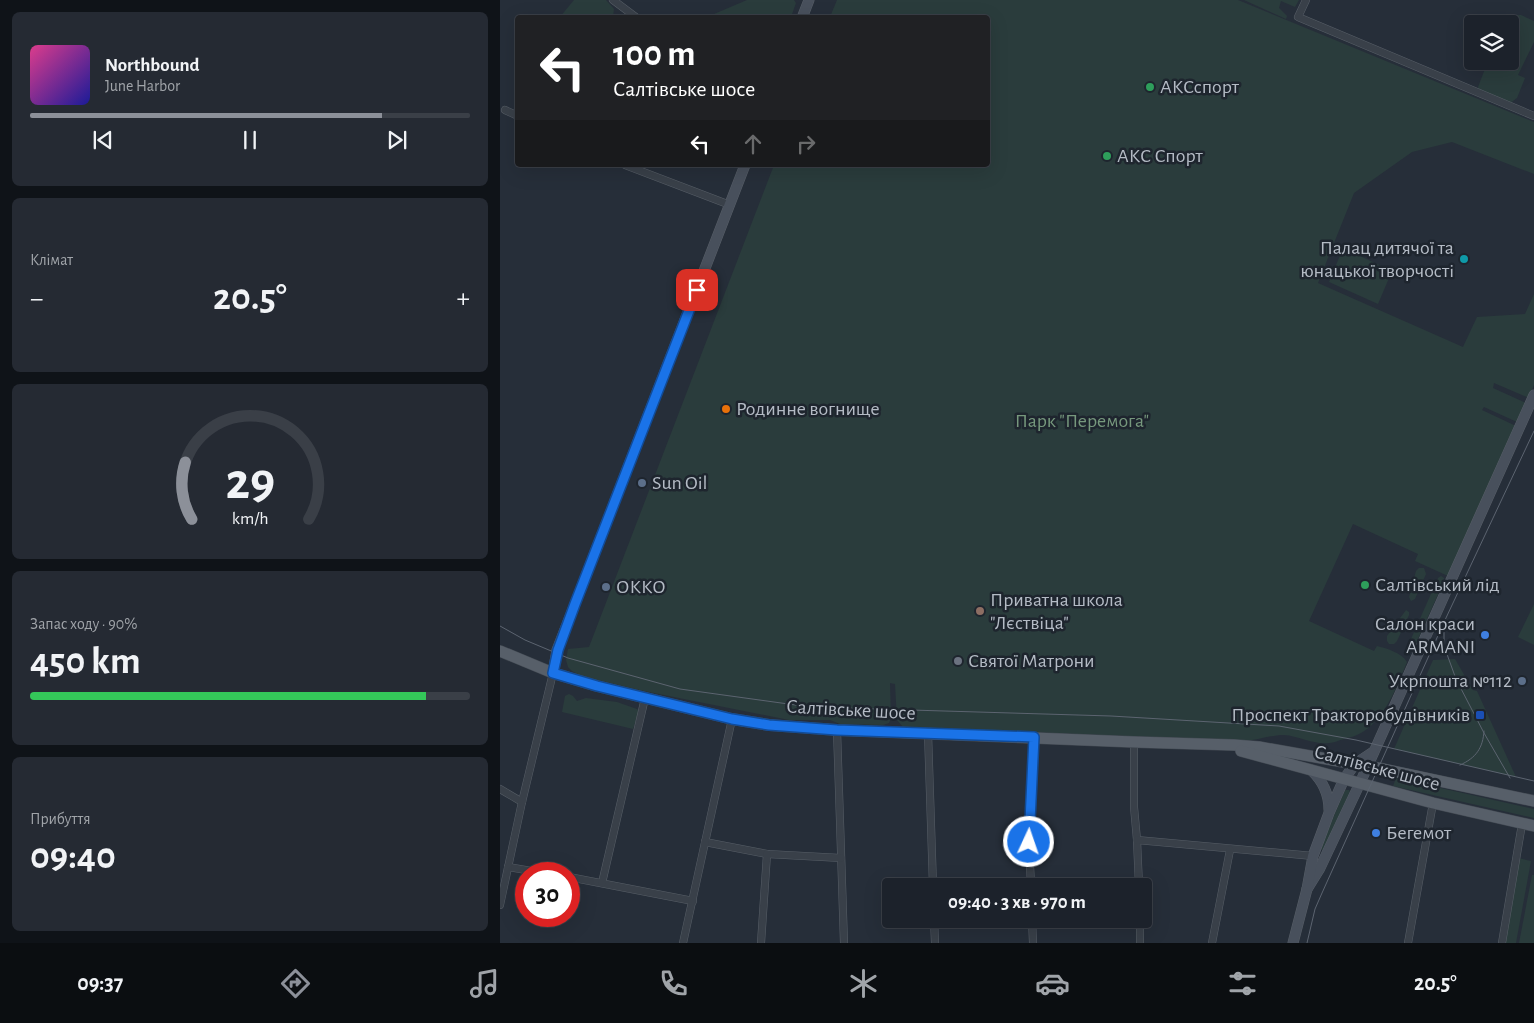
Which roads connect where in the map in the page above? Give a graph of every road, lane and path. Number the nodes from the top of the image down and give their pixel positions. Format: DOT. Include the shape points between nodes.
graph roads {
  1 [pos="613,0"];
  2 [pos="809,0"];
  3 [pos="1306,0"];
  4 [pos="632,15"];
  5 [pos="803,15"];
  6 [pos="505,110"];
  7 [pos="515,115"];
  8 [pos="1534,116"];
  9 [pos="630,167"];
  10 [pos="744,167"];
  11 [pos="730,205"];
  12 [pos="1534,395"];
  13 [pos="500,651"];
  14 [pos="553,673"];
  15 [pos="645,698"];
  16 [pos="732,719"];
  17 [pos="837,730"];
  18 [pos="928,733"];
  19 [pos="1034,737"];
  20 [pos="1134,742"];
  21 [pos="1210,744"];
  22 [pos="1373,752"];
  23 [pos="1355,764"];
  24 [pos="1367,766"];
  25 [pos="1310,770"];
  26 [pos="1344,779"];
  27 [pos="1360,783"];
  28 [pos="500,789"];
  29 [pos="1534,801"];
  30 [pos="522,802"];
  31 [pos="1433,803"];
  32 [pos="1329,813"];
  33 [pos="1528,825"];
  34 [pos="1137,840"];
  35 [pos="705,842"];
  36 [pos="1230,850"];
  37 [pos="767,854"];
  38 [pos="1313,856"];
  39 [pos="841,858"];
  40 [pos="508,867"];
  41 [pos="515,868"];
  42 [pos="933,878"];
  43 [pos="1031,878"];
  44 [pos="1139,878"];
  45 [pos="580,879"];
  46 [pos="602,883"];
  47 [pos="1308,889"];
  48 [pos="693,901"];
  49 [pos="500,906"];
  50 [pos="934,928"];
  51 [pos="1032,928"];
  52 [pos="1140,928"];
  53 [pos="683,943"];
  54 [pos="762,943"];
  55 [pos="844,943"];
  56 [pos="935,943"];
  57 [pos="1033,943"];
  58 [pos="1140,943"];
  59 [pos="1212,943"];
  60 [pos="1293,943"];
  61 [pos="1408,943"];
  62 [pos="1502,943"];
  1 -- 4 [label="street"];
  2 -- 5 [label="main road"];
  3 -- 8 [label="street" via="1298,17"];
  6 -- 7 [label="street"];
  9 -- 11 [label="street"];
  10 -- 11 [label="main road"];
  11 -- 14 [label="main road" via="575,604"];
  12 -- 22 [label="main road"];
  13 -- 14 [label="main road, Салтівське шосе"];
  14 -- 15 [label="main road, Салтівське шосе"];
  14 -- 30 [label="street"];
  15 -- 16 [label="main road, Салтівське шосе"];
  15 -- 46 [label="street"];
  16 -- 17 [label="main road, Салтівське шосе"];
  16 -- 35 [label="street"];
  17 -- 18 [label="main road, Салтівське шосе"];
  17 -- 39 [label="street"];
  18 -- 19 [label="main road, Салтівське шосе"];
  18 -- 42 [label="street"];
  19 -- 20 [label="main road, Салтівське шосе"];
  19 -- 43 [label="street"];
  20 -- 21 [label="main road, Салтівське шосе"];
  20 -- 34 [label="street"];
  21 -- 23 [label="main road, Салтівське шосе" via="1260,747"];
  21 -- 25 [label="main road, Салтівське шосе"];
  22 -- 23 [label="main road"];
  22 -- 24 [label="main road"];
  23 -- 24 [label="main road, Салтівське шосе"];
  23 -- 26 [label="main road"];
  24 -- 27 [label="main road"];
  24 -- 29 [label="main road, Салтівське шосе"];
  25 -- 26 [label="main road, Салтівське шосе"];
  25 -- 32 [label="main road" via="1326,788"];
  26 -- 27 [label="main road, Салтівське шосе"];
  26 -- 32 [label="main road"];
  27 -- 31 [label="main road, Салтівське шосе"];
  27 -- 47 [label="main road"];
  28 -- 30 [label="street"];
  30 -- 40 [label="street"];
  31 -- 33 [label="main road, Салтівське шосе"];
  31 -- 61 [label="street"];
  32 -- 38 [label="main road"];
  33 -- 62 [label="street"];
  34 -- 36 [label="street"];
  34 -- 44 [label="street"];
  35 -- 37 [label="street"];
  35 -- 48 [label="street"];
  36 -- 38 [label="street"];
  36 -- 59 [label="street"];
  37 -- 39 [label="street"];
  37 -- 54 [label="street"];
  38 -- 47 [label="main road"];
  39 -- 55 [label="street"];
  40 -- 41 [label="street"];
  40 -- 49 [label="street"];
  45 -- 46 [label="street"];
  46 -- 48 [label="street"];
  47 -- 60 [label="main road"];
  48 -- 53 [label="street"];
  50 -- 56 [label="street"];
  51 -- 57 [label="street"];
  52 -- 58 [label="street"];
}
